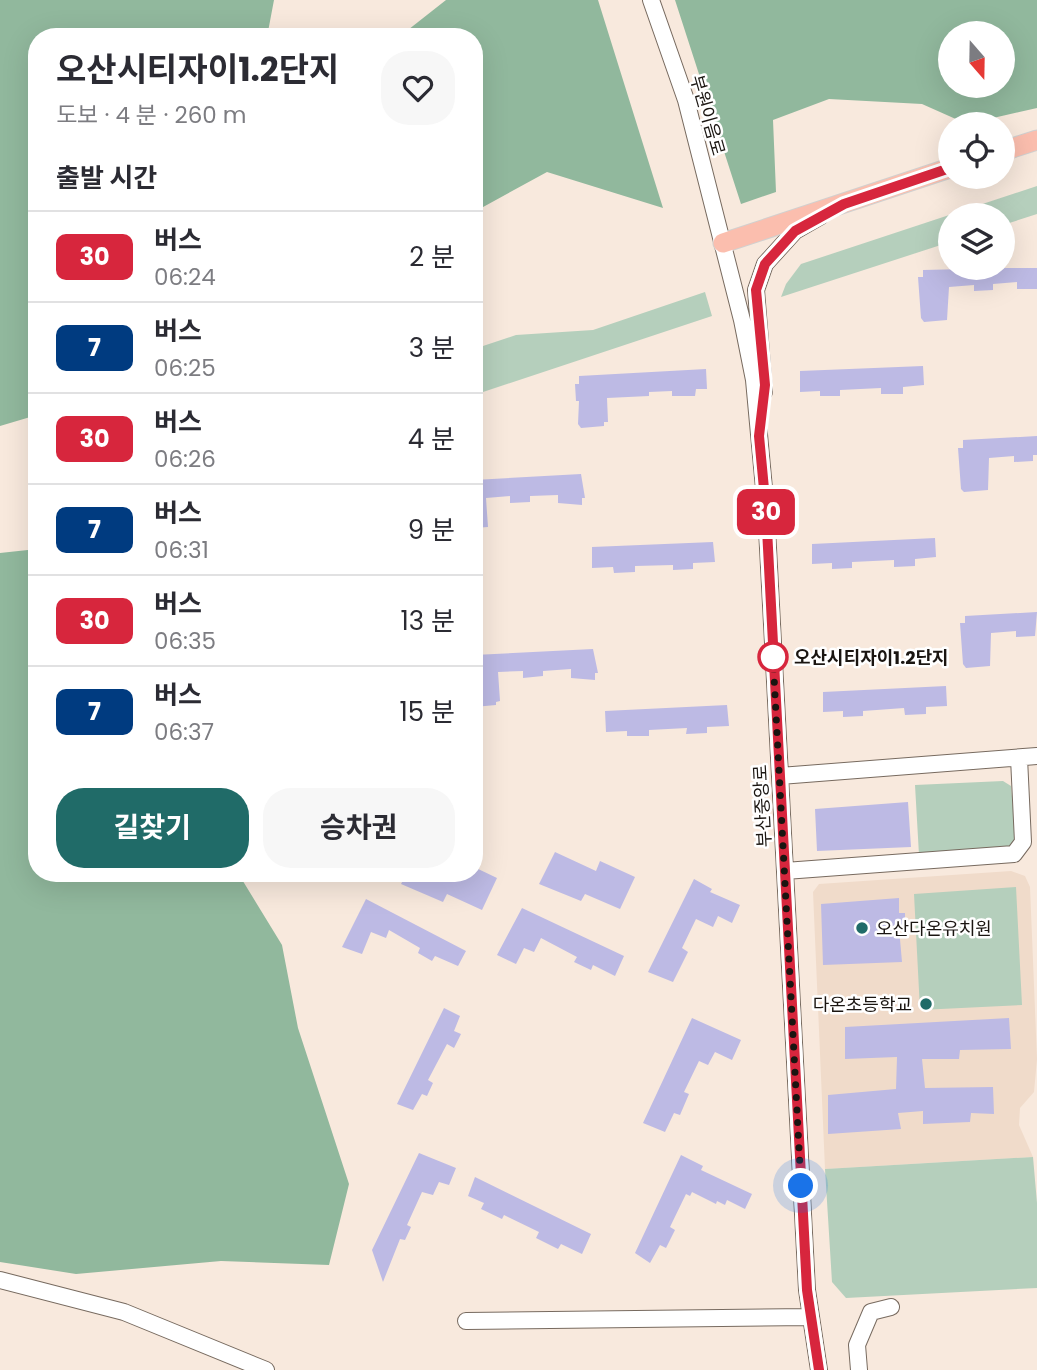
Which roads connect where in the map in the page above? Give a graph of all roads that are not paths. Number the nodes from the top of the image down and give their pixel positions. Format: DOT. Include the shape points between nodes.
graph roads {
  1 [pos="651,0"];
  2 [pos="1037,140"];
  3 [pos="1015,147"];
  4 [pos="938,173"];
  5 [pos="844,204"];
  6 [pos="723,243"];
  7 [pos="759,436"];
  8 [pos="1037,756"];
  9 [pos="1019,758"];
  10 [pos="780,776"];
  11 [pos="785,871"];
  12 [pos="0,1280"];
  13 [pos="891,1307"];
  14 [pos="810,1317"];
  15 [pos="466,1321"];
  16 [pos="266,1370"];
  17 [pos="820,1370"];
  18 [pos="859,1370"];
  1 -- 6 [label="street, 부원이음로" via="686,100"];
  2 -- 3 [label="main road"];
  4 -- 5 [label="main road"];
  5 -- 6 [label="main road"];
  5 -- 7 [label="street" via="795,231 765,264 760,277 756,290 765,385"];
  6 -- 7 [label="street, 부산중앙로" via="754,380"];
  7 -- 10 [label="street, 부산중앙로"];
  8 -- 9 [label="street"];
  9 -- 10 [label="street"];
  9 -- 11 [label="street" via="1023,842 1014,854"];
  10 -- 11 [label="street, 부산중앙로"];
  11 -- 14 [label="street, 부산중앙로"];
  12 -- 16 [label="street" via="124,1312"];
  13 -- 18 [label="street" via="871,1312 857,1346"];
  14 -- 15 [label="street"];
  14 -- 17 [label="street, 부산중앙로"];
}
